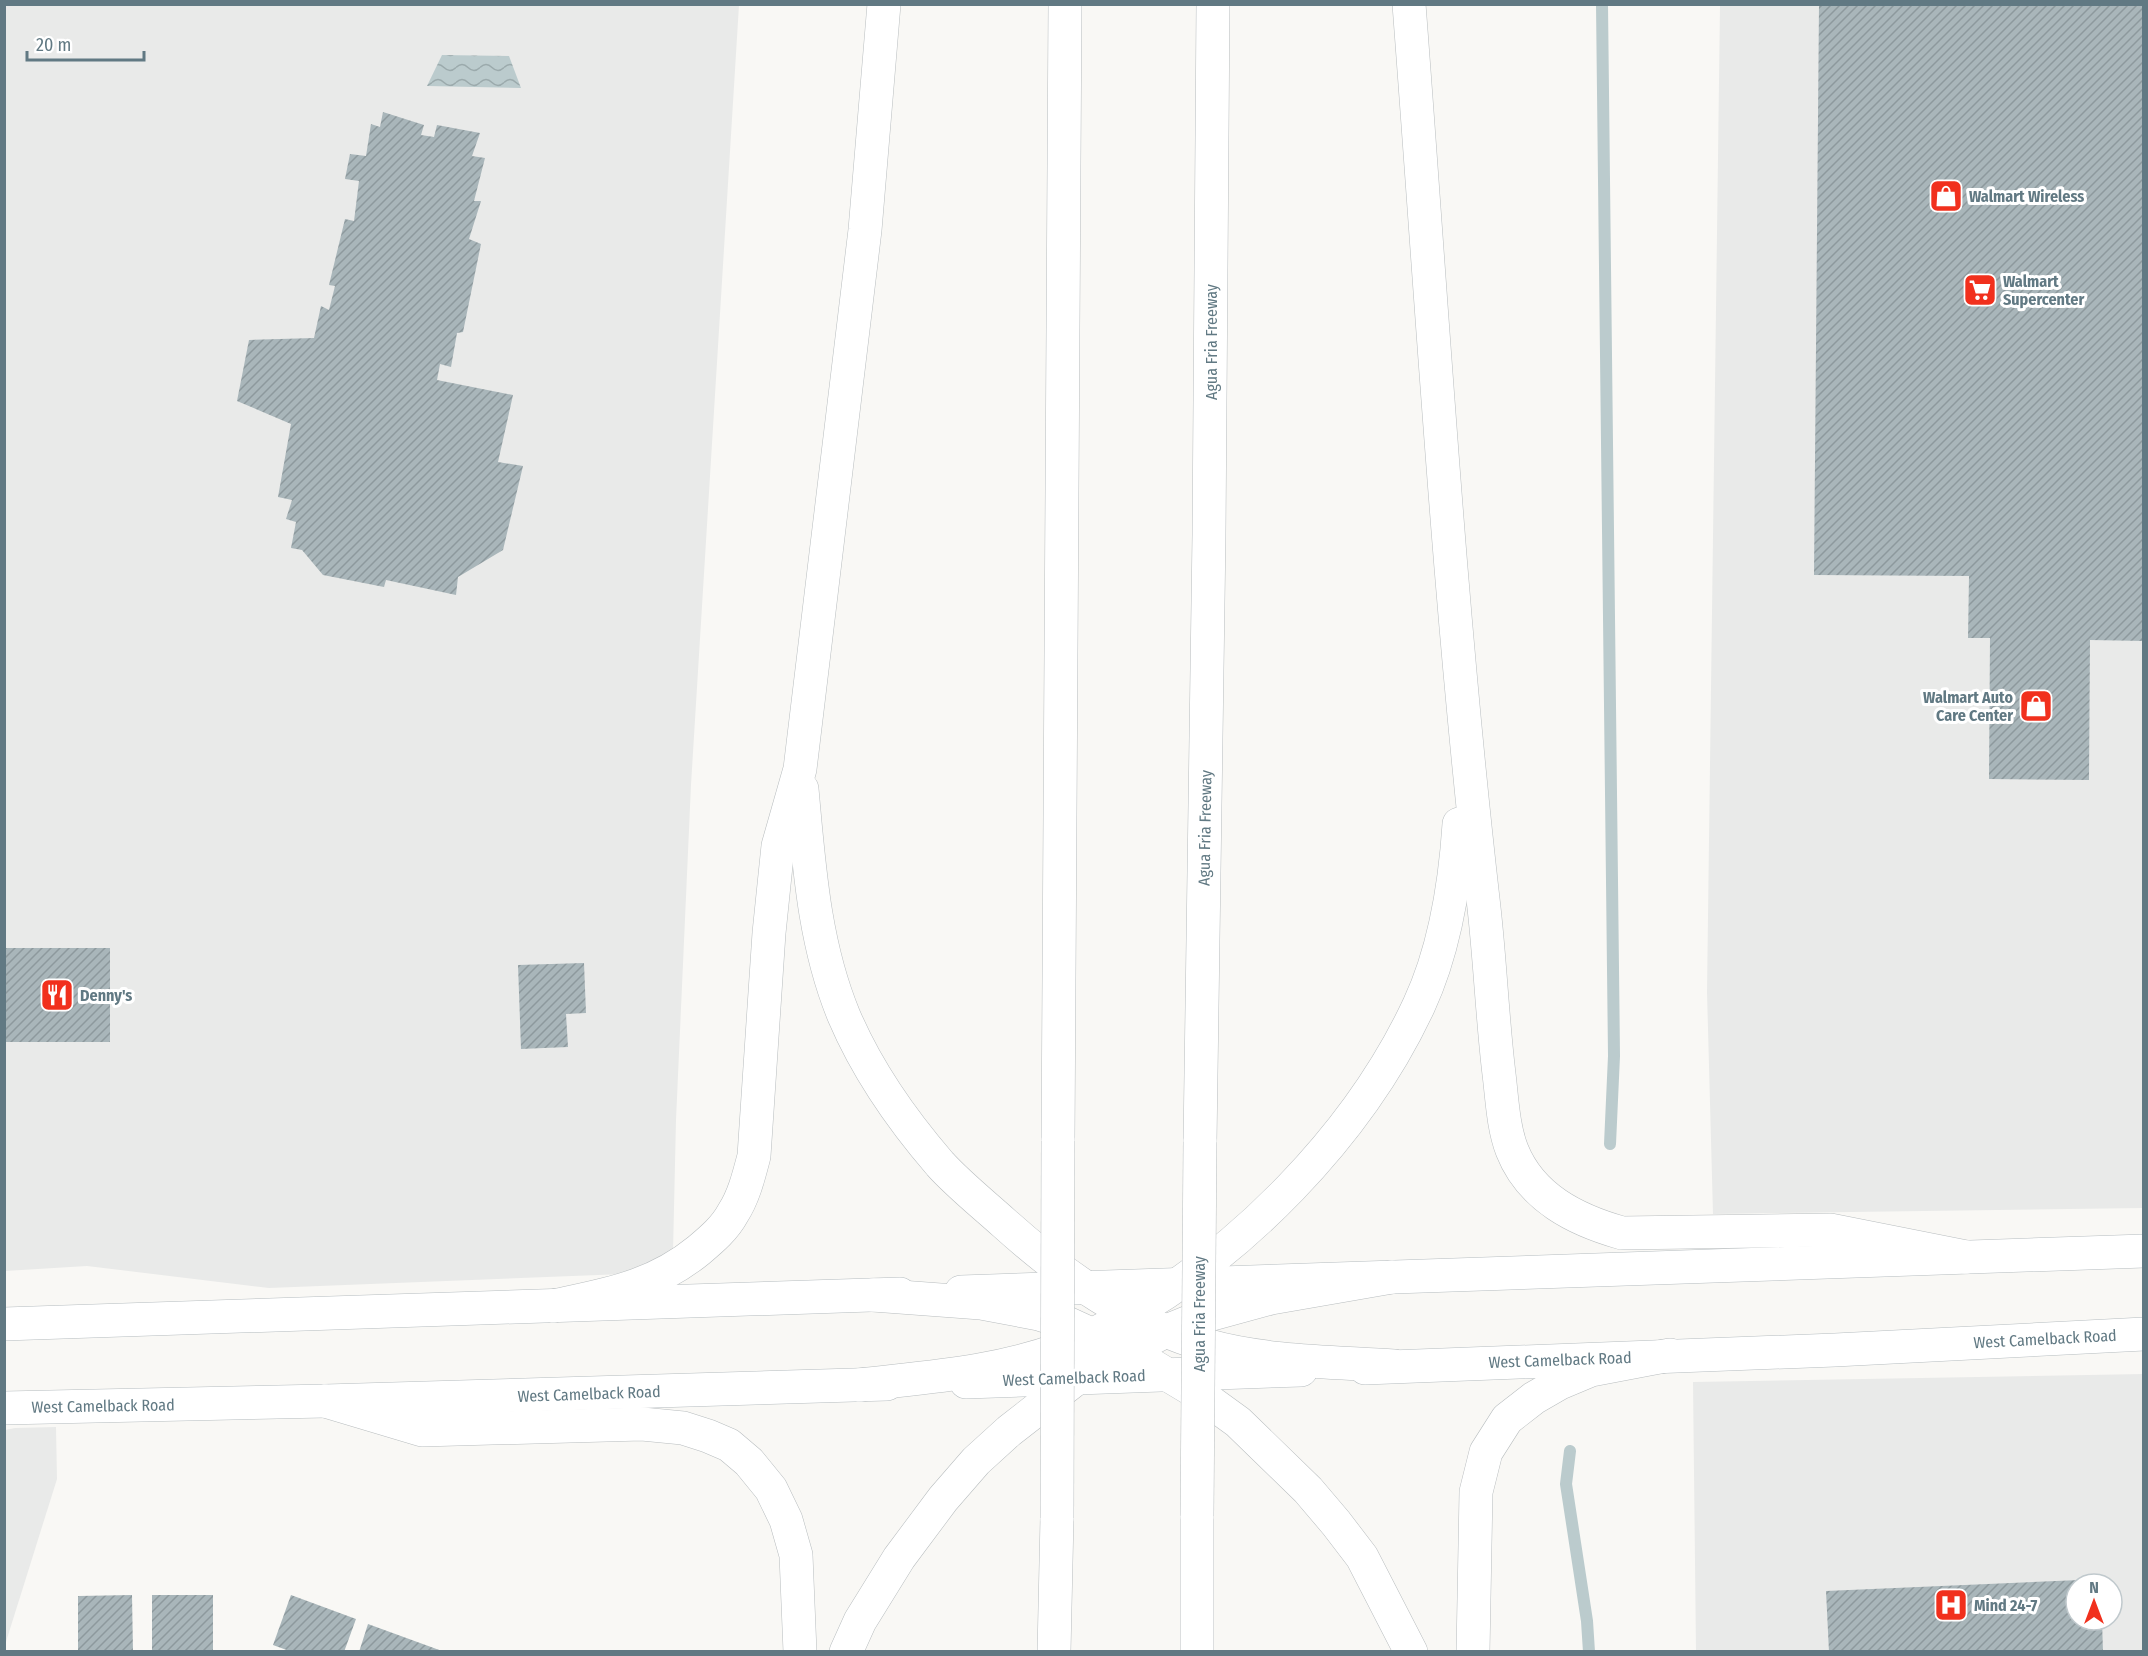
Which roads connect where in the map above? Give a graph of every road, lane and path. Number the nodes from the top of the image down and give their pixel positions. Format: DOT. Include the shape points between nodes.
graph roads {
  1 [pos="884,4"];
  2 [pos="1065,4"];
  3 [pos="1213,4"];
  4 [pos="1409,4"];
  5 [pos="1465,741"];
  6 [pos="800,769"];
  7 [pos="2144,1251"];
  8 [pos="1966,1257"];
  9 [pos="1392,1277"];
  10 [pos="1179,1284"];
  11 [pos="1087,1288"];
  12 [pos="873,1295"];
  13 [pos="553,1306"];
  14 [pos="1131,1314"];
  15 [pos="4,1324"];
  16 [pos="1164,1332"];
  17 [pos="2144,1334"];
  18 [pos="1093,1335"];
  19 [pos="1128,1351"];
  20 [pos="1670,1355"];
  21 [pos="1394,1366"];
  22 [pos="1169,1376"];
  23 [pos="1077,1378"];
  24 [pos="860,1385"];
  25 [pos="325,1401"];
  26 [pos="4,1408"];
  27 [pos="800,1652"];
  28 [pos="846,1652"];
  29 [pos="1054,1652"];
  30 [pos="1197,1652"];
  31 [pos="1411,1652"];
  32 [pos="1473,1652"];
  1 -- 6 [label="main road" via="865,230"];
  2 -- 29 [label="main road, bridge"];
  3 -- 30 [label="main road, Agua Fria Freeway, bridge"];
  4 -- 5 [label="main road"];
  5 -- 8 [label="main road" via="1502,1105 1512,1150 1530,1182 1564,1211 1622,1233 1830,1230"];
  5 -- 10 [label="main road" via="1456,873 1440,948 1399,1045 1364,1099 1294,1184"];
  6 -- 11 [label="main road" via="822,947 844,1015 872,1071 941,1165 1043,1258"];
  6 -- 13 [label="main road" via="778,846 754,1156 746,1187 734,1213 715,1237 683,1263 656,1279 617,1292"];
  7 -- 8 [label="main road"];
  8 -- 9 [label="main road"];
  9 -- 10 [label="main road"];
  9 -- 16 [label="main road" via="1270,1298"];
  10 -- 11 [label="main road"];
  10 -- 14 [label="main road"];
  11 -- 12 [label="main road"];
  11 -- 14 [label="main road"];
  12 -- 13 [label="main road"];
  12 -- 18 [label="main road" via="981,1303 1039,1314"];
  13 -- 15 [label="main road"];
  14 -- 16 [label="main road"];
  14 -- 18 [label="main road"];
  16 -- 19 [label="main road"];
  16 -- 21 [label="main road" via="1239,1352"];
  17 -- 20 [label="main road, West Camelback Road"];
  18 -- 19 [label="main road"];
  18 -- 24 [label="main road" via="1005,1366"];
  19 -- 22 [label="main road"];
  19 -- 23 [label="main road"];
  20 -- 21 [label="main road, West Camelback Road"];
  20 -- 32 [label="main road" via="1591,1370 1534,1398 1507,1419 1486,1452 1476,1492"];
  21 -- 22 [label="main road, West Camelback Road"];
  22 -- 23 [label="main road, West Camelback Road"];
  22 -- 31 [label="main road" via="1238,1422 1308,1490 1362,1557"];
  23 -- 24 [label="main road, West Camelback Road"];
  23 -- 28 [label="main road" via="1009,1431 942,1499 865,1612"];
  24 -- 25 [label="main road, West Camelback Road"];
  25 -- 26 [label="main road, West Camelback Road"];
  25 -- 27 [label="main road" via="422,1430 642,1424 683,1428 729,1445 771,1489 786,1520 796,1555"];
}
